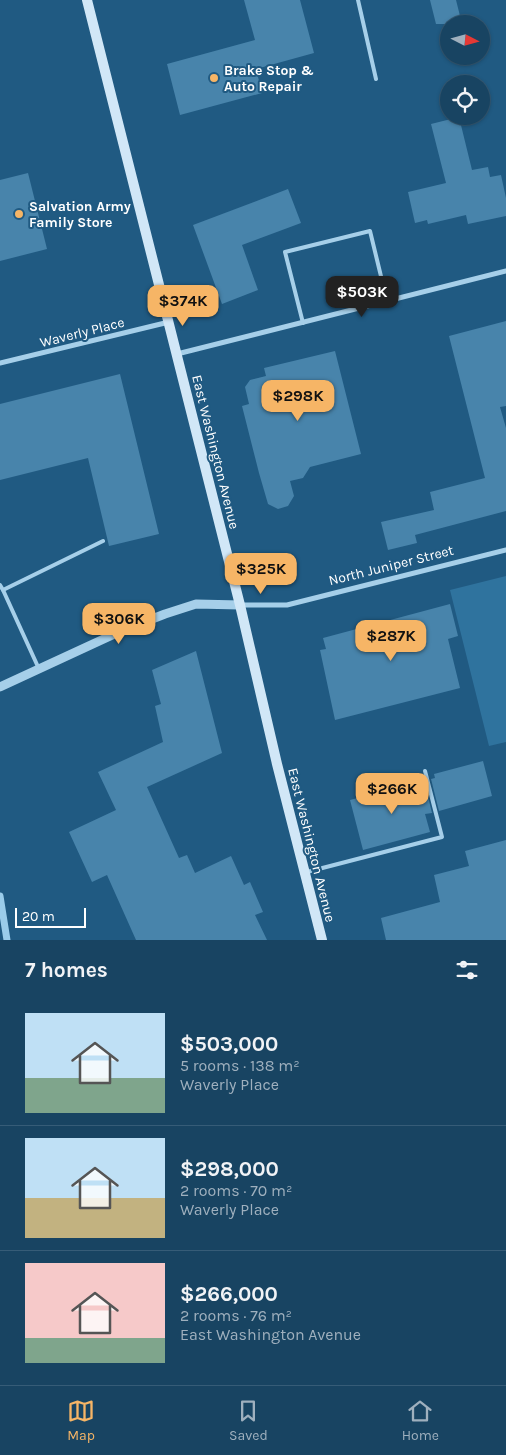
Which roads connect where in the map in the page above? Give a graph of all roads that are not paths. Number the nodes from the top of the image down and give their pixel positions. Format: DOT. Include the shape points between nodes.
graph roads {
  1 [pos="88,0"];
  2 [pos="358,0"];
  3 [pos="376,79"];
  4 [pos="506,271"];
  5 [pos="387,301"];
  6 [pos="169,322"];
  7 [pos="302,322"];
  8 [pos="177,354"];
  9 [pos="0,363"];
  10 [pos="103,541"];
  11 [pos="506,550"];
  12 [pos="0,585"];
  13 [pos="3,590"];
  14 [pos="240,605"];
  15 [pos="39,669"];
  16 [pos="0,687"];
  17 [pos="424,771"];
  18 [pos="304,873"];
  19 [pos="322,940"];
  1 -- 6 [label="main road, East Washington Avenue"];
  2 -- 3 [label="lane"];
  4 -- 5 [label="street"];
  5 -- 7 [label="street"];
  5 -- 7 [label="lane" via="370,230 285,252"];
  6 -- 8 [label="main road, East Washington Avenue"];
  6 -- 9 [label="street, Waverly Place"];
  7 -- 8 [label="street"];
  8 -- 14 [label="main road, East Washington Avenue"];
  10 -- 13 [label="lane"];
  11 -- 14 [label="street, North Juniper Street" via="287,605"];
  12 -- 13 [label="lane"];
  13 -- 15 [label="lane"];
  14 -- 15 [label="street, North Juniper Street" via="196,604 121,631"];
  14 -- 18 [label="main road, East Washington Avenue"];
  15 -- 16 [label="street, North Juniper Street"];
  17 -- 18 [label="lane" via="442,837"];
  18 -- 19 [label="main road, East Washington Avenue"];
}
